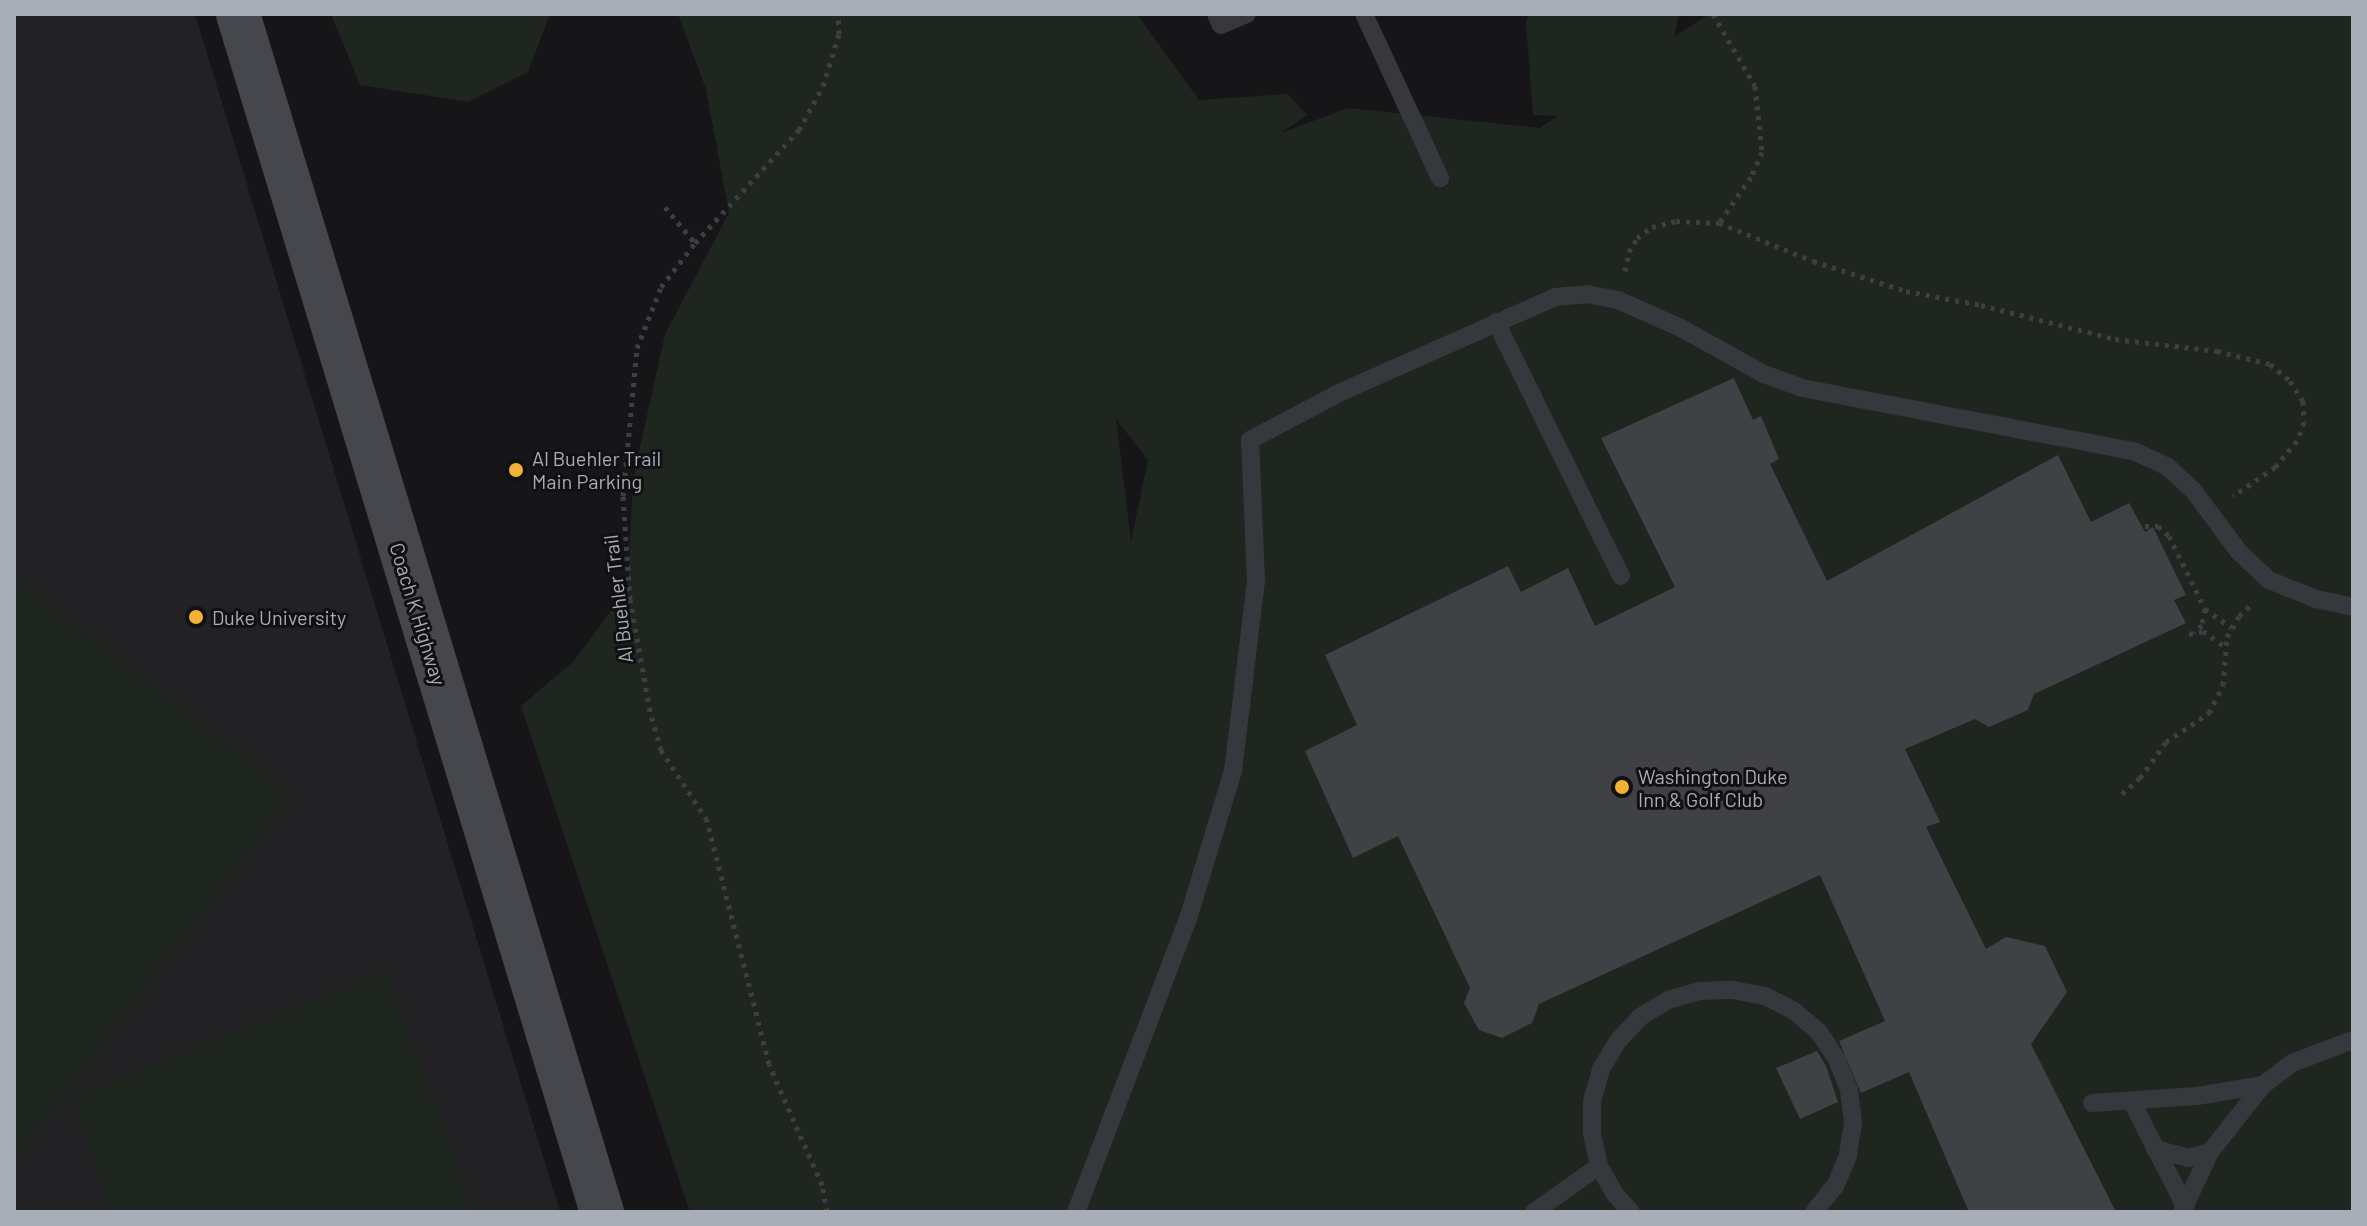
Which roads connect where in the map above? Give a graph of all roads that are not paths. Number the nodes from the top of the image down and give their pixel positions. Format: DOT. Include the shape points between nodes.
graph roads {
  1 [pos="238,14"];
  2 [pos="1216,14"];
  3 [pos="1247,14"];
  4 [pos="1364,14"];
  5 [pos="1440,178"];
  6 [pos="1496,322"];
  7 [pos="1621,576"];
  8 [pos="2353,607"];
  9 [pos="2353,1040"];
  10 [pos="2263,1085"];
  11 [pos="2132,1102"];
  12 [pos="2092,1103"];
  13 [pos="2155,1149"];
  14 [pos="2210,1152"];
  15 [pos="1599,1166"];
  16 [pos="2183,1208"];
  17 [pos="602,1212"];
  18 [pos="1076,1212"];
  19 [pos="1534,1212"];
  20 [pos="1631,1212"];
  21 [pos="1814,1212"];
  1 -- 17 [label="main road, Coach K Highway"];
  2 -- 3 [label="lane" via="1221,25"];
  4 -- 5 [label="lane"];
  6 -- 7 [label="lane"];
  6 -- 8 [label="lane" via="1555,297 1587,294 1618,300 1802,388 2136,452 2168,467 2193,490 2239,552 2269,580"];
  6 -- 18 [label="lane" via="1250,440 1256,582 1233,771 1188,919"];
  9 -- 10 [label="lane" via="2292,1063"];
  10 -- 11 [label="lane"];
  10 -- 14 [label="lane"];
  11 -- 12 [label="lane"];
  11 -- 13 [label="lane"];
  13 -- 14 [label="lane" via="2189,1158"];
  13 -- 16 [label="lane"];
  14 -- 16 [label="lane"];
  15 -- 19 [label="lane"];
  15 -- 20 [label="lane"];
  15 -- 21 [label="lane" via="1592,1101 1601,1069 1618,1041 1640,1017 1668,1000 1699,991 1754,994 1794,1011 1819,1032 1849,1090 1853,1123 1848,1156 1835,1186"];
}
